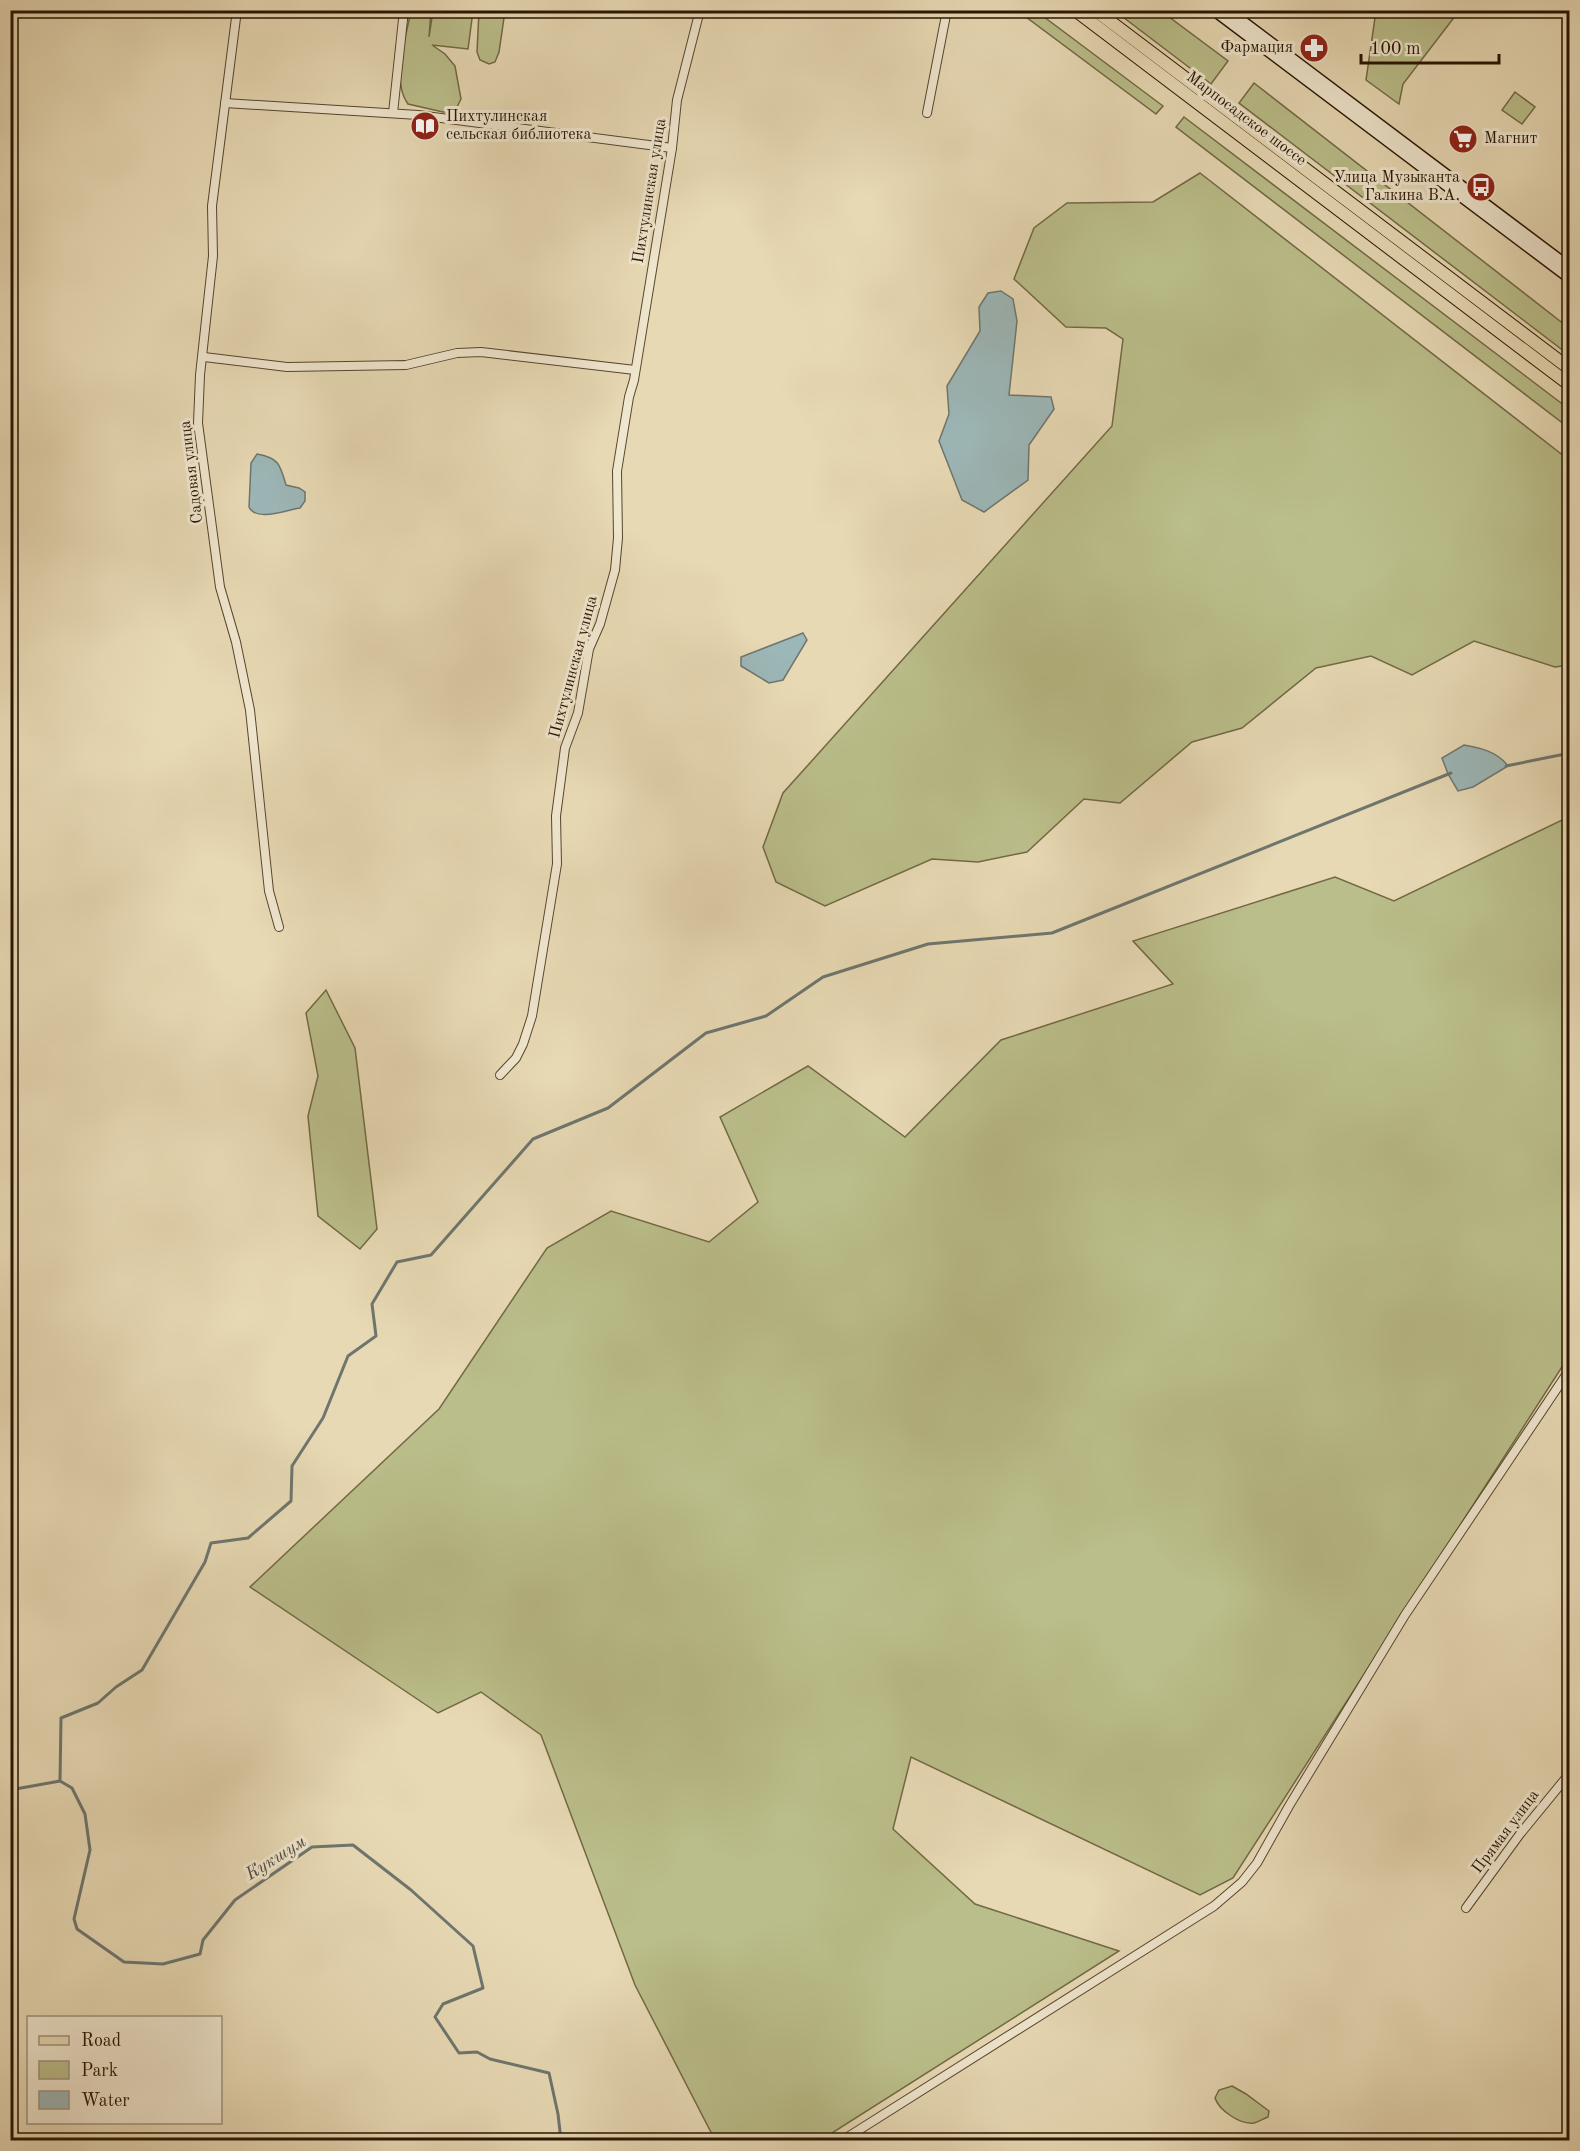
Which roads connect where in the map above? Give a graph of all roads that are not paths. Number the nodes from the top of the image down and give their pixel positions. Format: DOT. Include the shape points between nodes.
graph roads {
  1 [pos="237,10"];
  2 [pos="404,10"];
  3 [pos="700,10"];
  4 [pos="947,10"];
  5 [pos="1075,10"];
  6 [pos="1095,10"];
  7 [pos="1214,10"];
  8 [pos="1227,10"];
  9 [pos="1267,45"];
  10 [pos="225,102"];
  11 [pos="393,113"];
  12 [pos="927,113"];
  13 [pos="672,148"];
  14 [pos="1569,268"];
  15 [pos="1569,278"];
  16 [pos="204,357"];
  17 [pos="1569,369"];
  18 [pos="635,370"];
  19 [pos="1569,385"];
  20 [pos="279,927"];
  21 [pos="500,1075"];
  22 [pos="1569,1369"];
  23 [pos="1569,1773"];
  24 [pos="1466,1908"];
  25 [pos="843,2140"];
  1 -- 10 [label="street, Садовая улица"];
  2 -- 11 [label="street"];
  3 -- 13 [label="street, Пихтулинская улица" via="677,100"];
  4 -- 12 [label="street"];
  5 -- 19 [label="main road, Марпосадское шоссе"];
  6 -- 17 [label="main road, Марпосадское шоссе"];
  7 -- 9 [label="street"];
  8 -- 9 [label="street"];
  9 -- 14 [label="street"];
  9 -- 15 [label="street"];
  10 -- 11 [label="street"];
  10 -- 16 [label="street, Садовая улица" via="212,206 213,256"];
  11 -- 13 [label="street"];
  13 -- 18 [label="street, Пихтулинская улица"];
  16 -- 18 [label="street" via="287,367 406,365 457,352 481,352"];
  16 -- 20 [label="street, Садовая улица" via="198,423 220,587 250,710 269,891"];
  18 -- 21 [label="street, Пихтулинская улица" via="617,471 615,570 589,649 578,713 565,748 556,816 557,864 532,1016 524,1044"];
  22 -- 25 [label="street" via="1405,1615 1242,1882 1214,1906"];
  23 -- 24 [label="street, Прямая улица"];
}
